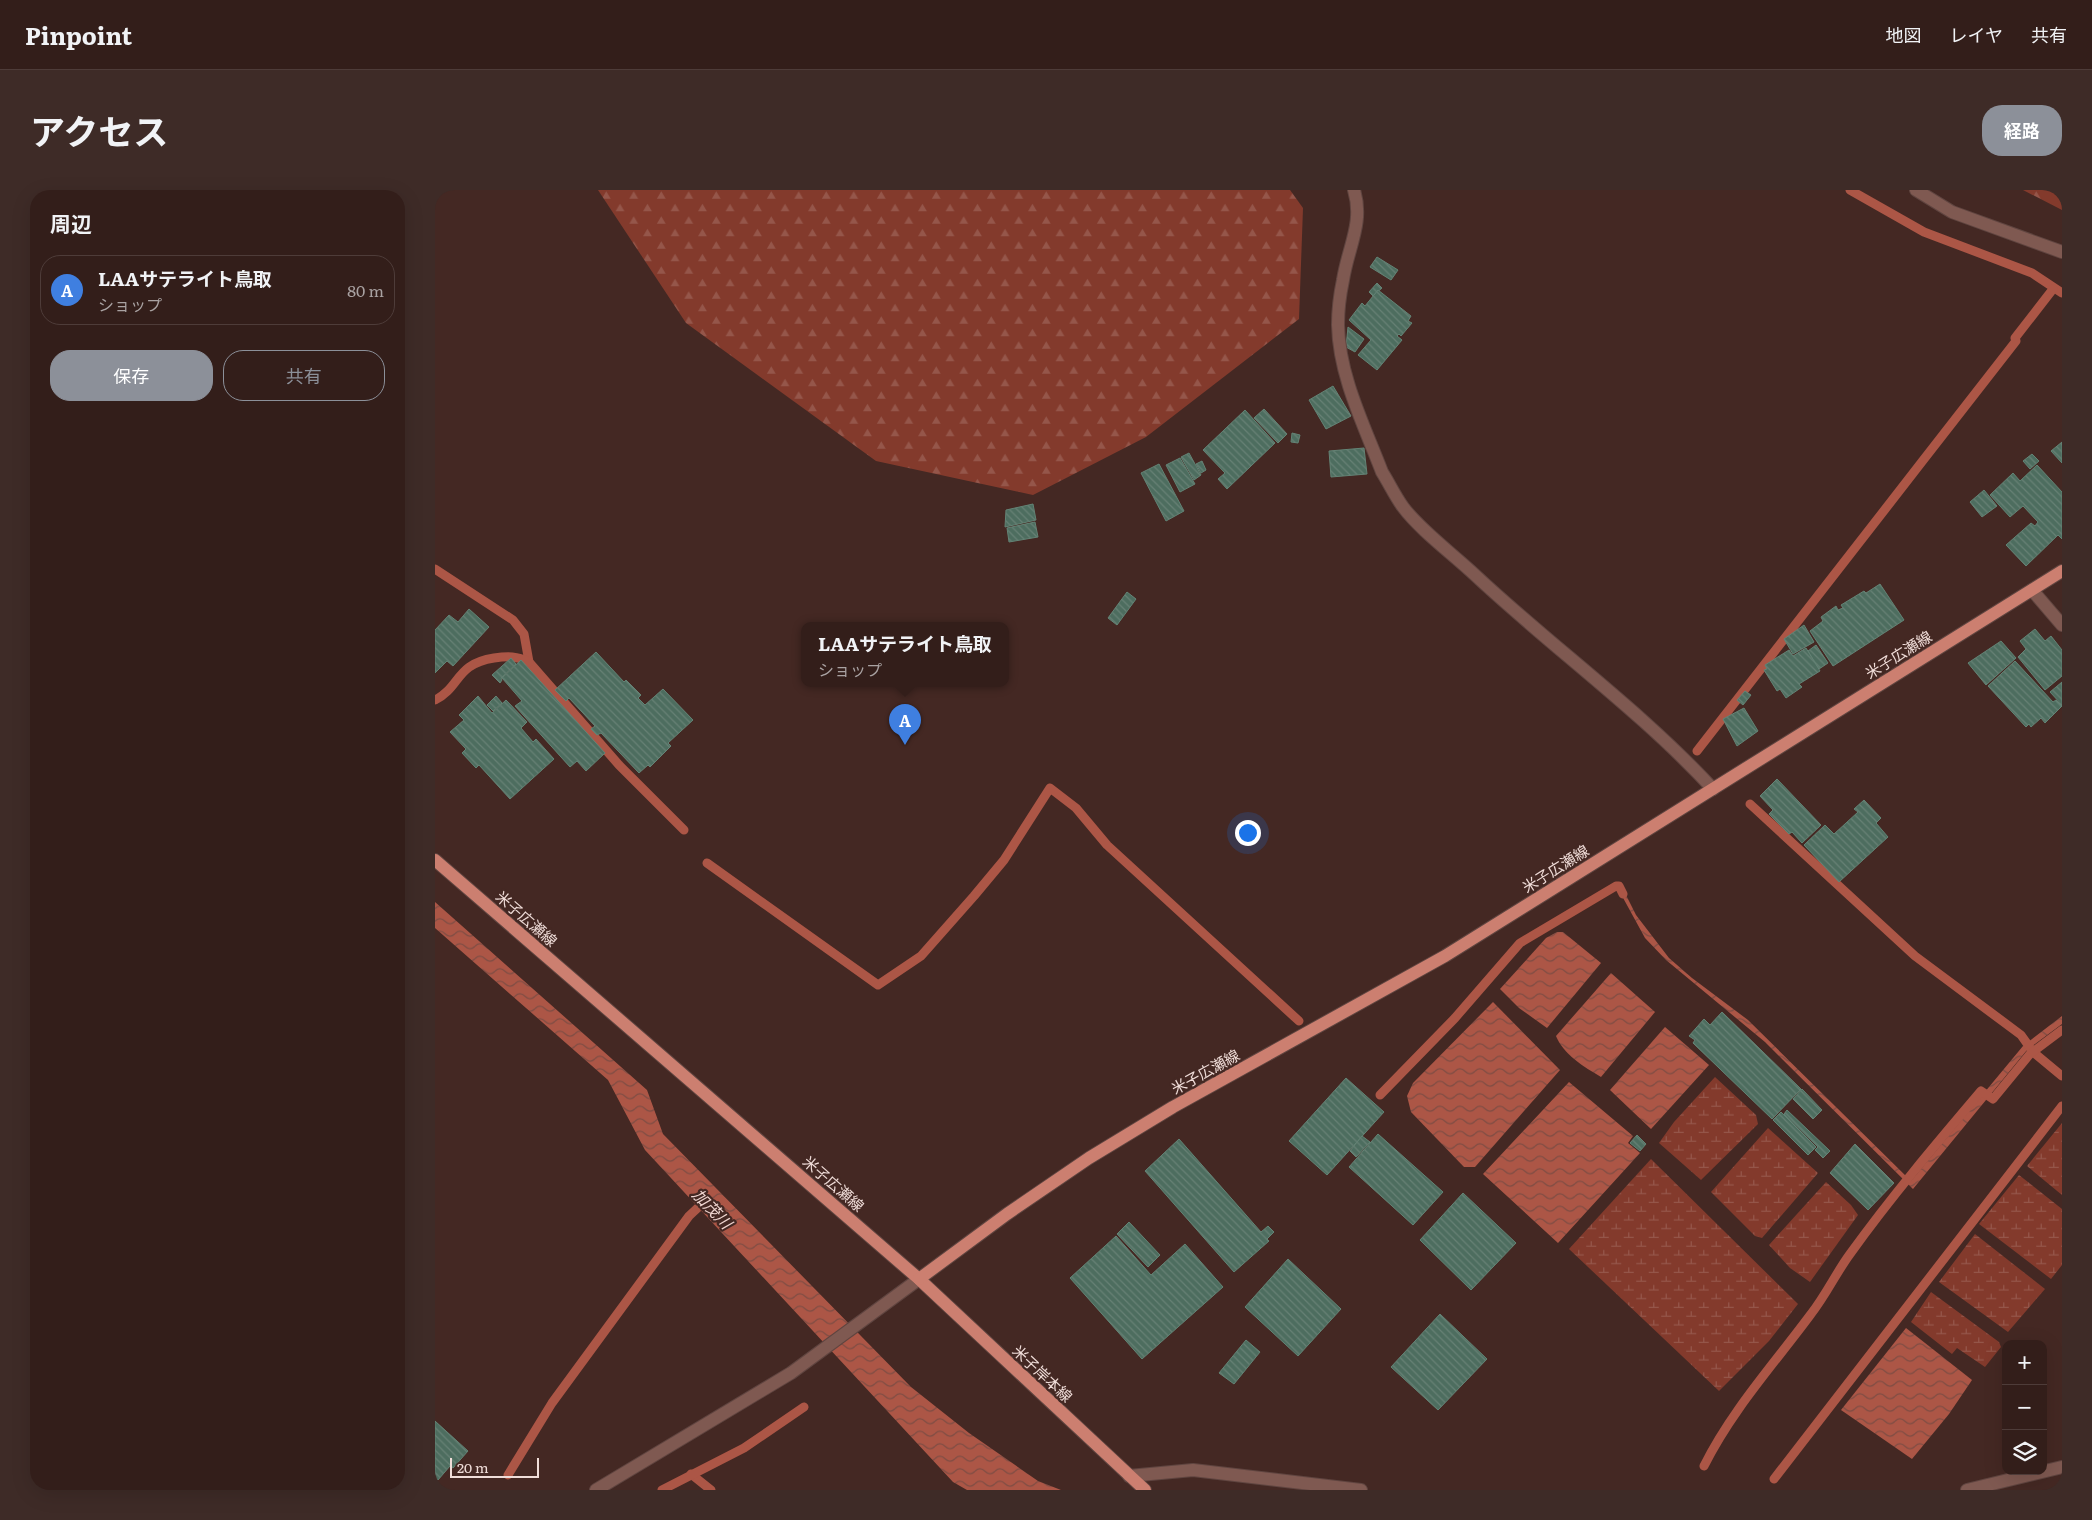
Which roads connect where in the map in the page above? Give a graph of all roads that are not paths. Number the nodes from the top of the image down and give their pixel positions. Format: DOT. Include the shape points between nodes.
graph roads {
  1 [pos="1355,190"];
  2 [pos="1916,190"];
  3 [pos="2062,252"];
  4 [pos="2062,571"];
  5 [pos="2032,590"];
  6 [pos="2062,625"];
  7 [pos="1713,789"];
  8 [pos="435,860"];
  9 [pos="919,1279"];
  10 [pos="2062,1467"];
  11 [pos="1129,1476"];
  12 [pos="596,1490"];
  13 [pos="1145,1490"];
  14 [pos="1361,1490"];
  15 [pos="1967,1490"];
  1 -- 7 [label="street" via="1359,220 1343,280 1338,324 1340,355 1389,484 1404,508 1423,527 1679,752"];
  2 -- 3 [label="street" via="1952,212"];
  4 -- 5 [label="main road, 米子広瀬線"];
  5 -- 6 [label="street"];
  5 -- 7 [label="main road, 米子広瀬線"];
  7 -- 9 [label="main road, 米子広瀬線" via="1445,956 1173,1107 1089,1158"];
  8 -- 9 [label="main road, 米子広瀬線"];
  9 -- 11 [label="main road, 米子岸本線"];
  9 -- 12 [label="street" via="815,1358"];
  10 -- 15 [label="street"];
  11 -- 13 [label="main road, 米子岸本線"];
  11 -- 14 [label="street" via="1193,1470"];
}
